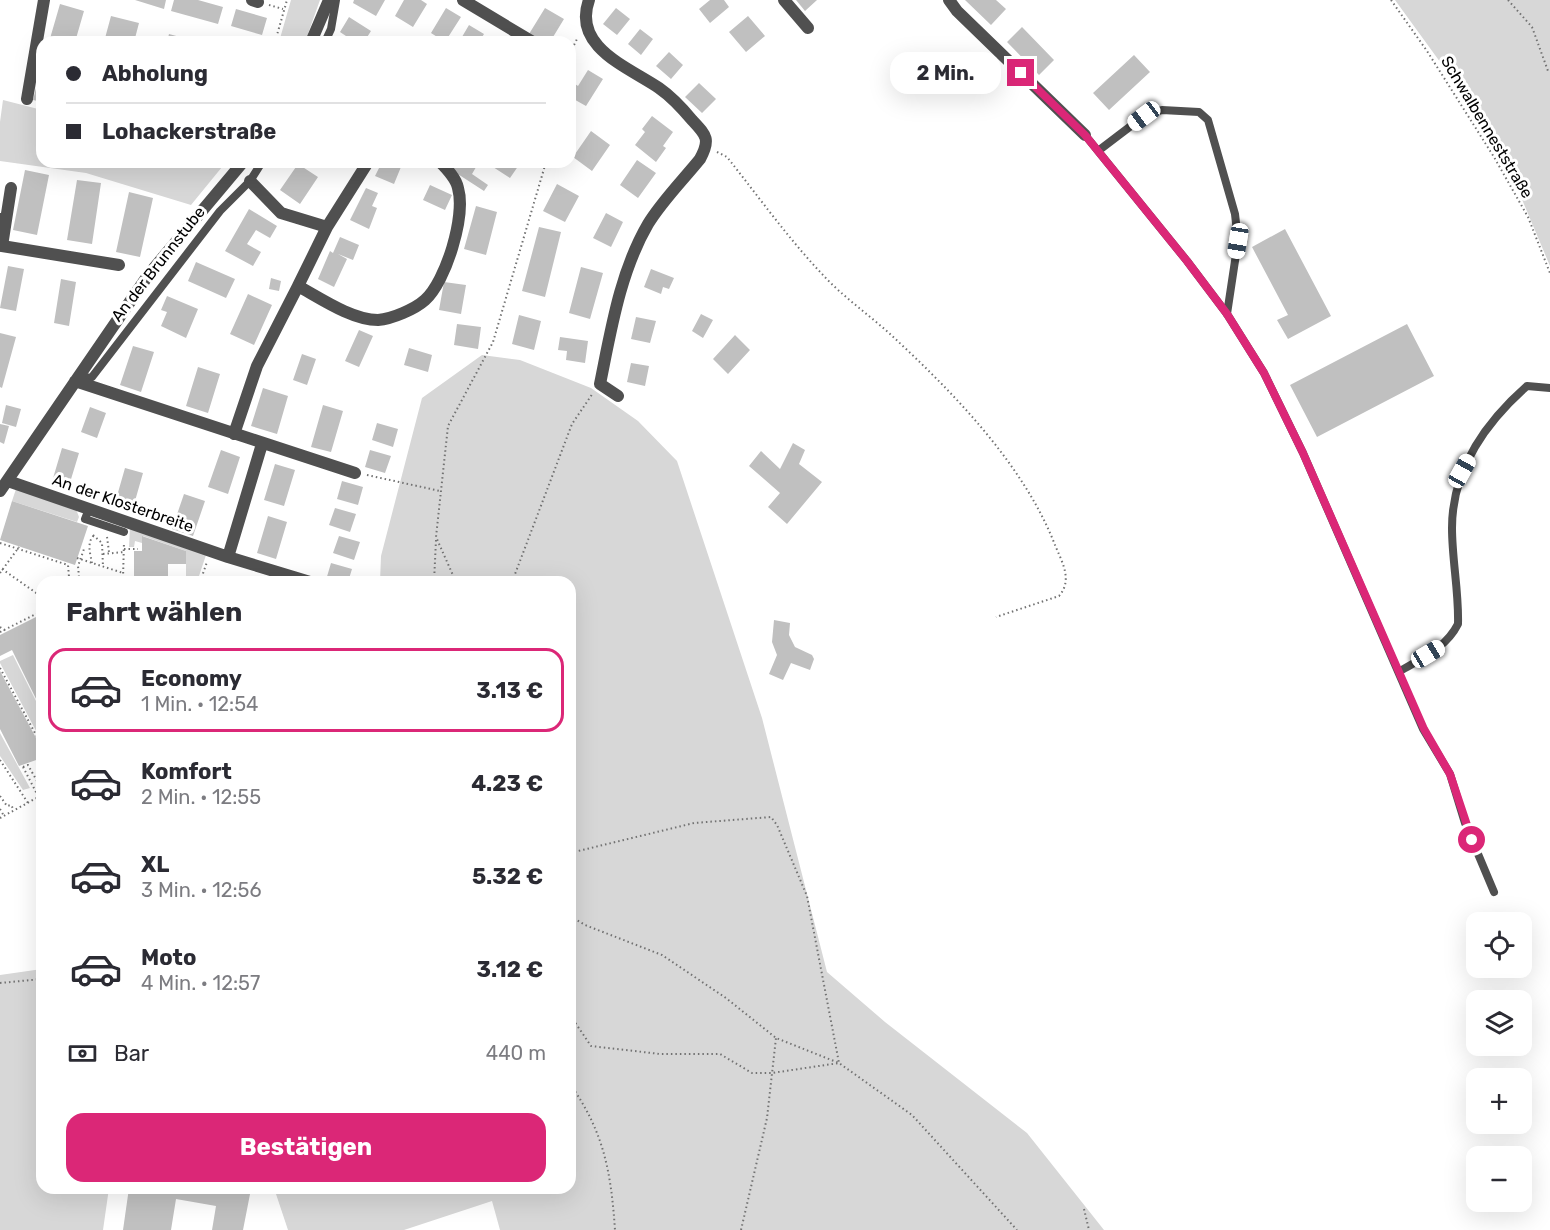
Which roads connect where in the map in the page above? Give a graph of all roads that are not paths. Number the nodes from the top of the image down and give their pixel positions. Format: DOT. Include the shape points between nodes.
graph roads {
  1 [pos="44,0"];
  2 [pos="329,0"];
  3 [pos="336,0"];
  4 [pos="462,0"];
  5 [pos="589,0"];
  6 [pos="784,0"];
  7 [pos="949,0"];
  8 [pos="808,28"];
  9 [pos="38,36"];
  10 [pos="314,36"];
  11 [pos="328,36"];
  12 [pos="522,36"];
  13 [pos="36,47"];
  14 [pos="27,99"];
  15 [pos="1085,135"];
  16 [pos="1098,151"];
  17 [pos="238,168"];
  18 [pos="258,168"];
  19 [pos="364,168"];
  20 [pos="445,168"];
  21 [pos="250,181"];
  22 [pos="11,188"];
  23 [pos="3,220"];
  24 [pos="327,227"];
  25 [pos="118,265"];
  26 [pos="298,286"];
  27 [pos="1227,314"];
  28 [pos="75,381"];
  29 [pos="1550,388"];
  30 [pos="618,396"];
  31 [pos="234,434"];
  32 [pos="262,444"];
  33 [pos="355,472"];
  34 [pos="4,486"];
  35 [pos="89,509"];
  36 [pos="124,532"];
  37 [pos="228,556"];
  38 [pos="291,576"];
  39 [pos="1400,671"];
  40 [pos="1494,892"];
  1 -- 9 [label="street"];
  2 -- 10 [label="street"];
  3 -- 11 [label="lane"];
  4 -- 12 [label="street"];
  5 -- 30 [label="street" via="585,24 602,52 674,100 706,141 700,159 654,215 634,254 615,307 600,384"];
  6 -- 8 [label="street"];
  7 -- 15 [label="street"];
  13 -- 14 [label="street"];
  15 -- 16 [label="lane"];
  16 -- 27 [label="lane"];
  16 -- 27 [label="lane" via="1144,116 1162,110 1199,112 1208,120 1235,214 1238,241"];
  17 -- 28 [label="street, An der Brunnstube" via="149,274"];
  18 -- 21 [label="lane, An der Brunnstube"];
  19 -- 24 [label="street"];
  20 -- 26 [label="street" via="459,189 460,210 452,249 438,282 424,301 378,320 347,312"];
  21 -- 24 [label="street" via="281,213"];
  21 -- 28 [label="lane, An der Brunnstube" via="220,211 92,376"];
  22 -- 23 [label="street"];
  23 -- 25 [label="street" via="2,246"];
  24 -- 26 [label="street"];
  26 -- 31 [label="street" via="257,366"];
  27 -- 39 [label="lane" via="1264,373 1303,453"];
  28 -- 31 [label="street"];
  28 -- 34 [label="street, An der Brunnstube"];
  29 -- 39 [label="lane" via="1527,386 1509,401 1462,471 1454,498 1452,529 1458,624 1443,645"];
  31 -- 32 [label="street"];
  32 -- 33 [label="street"];
  32 -- 37 [label="street"];
  34 -- 35 [label="street, An der Klosterbreite"];
  35 -- 36 [label="lane" via="85,519"];
  35 -- 37 [label="street, An der Klosterbreite"];
  37 -- 38 [label="street, An der Klosterbreite"];
  39 -- 40 [label="lane" via="1424,729 1450,774 1465,823"];
}
